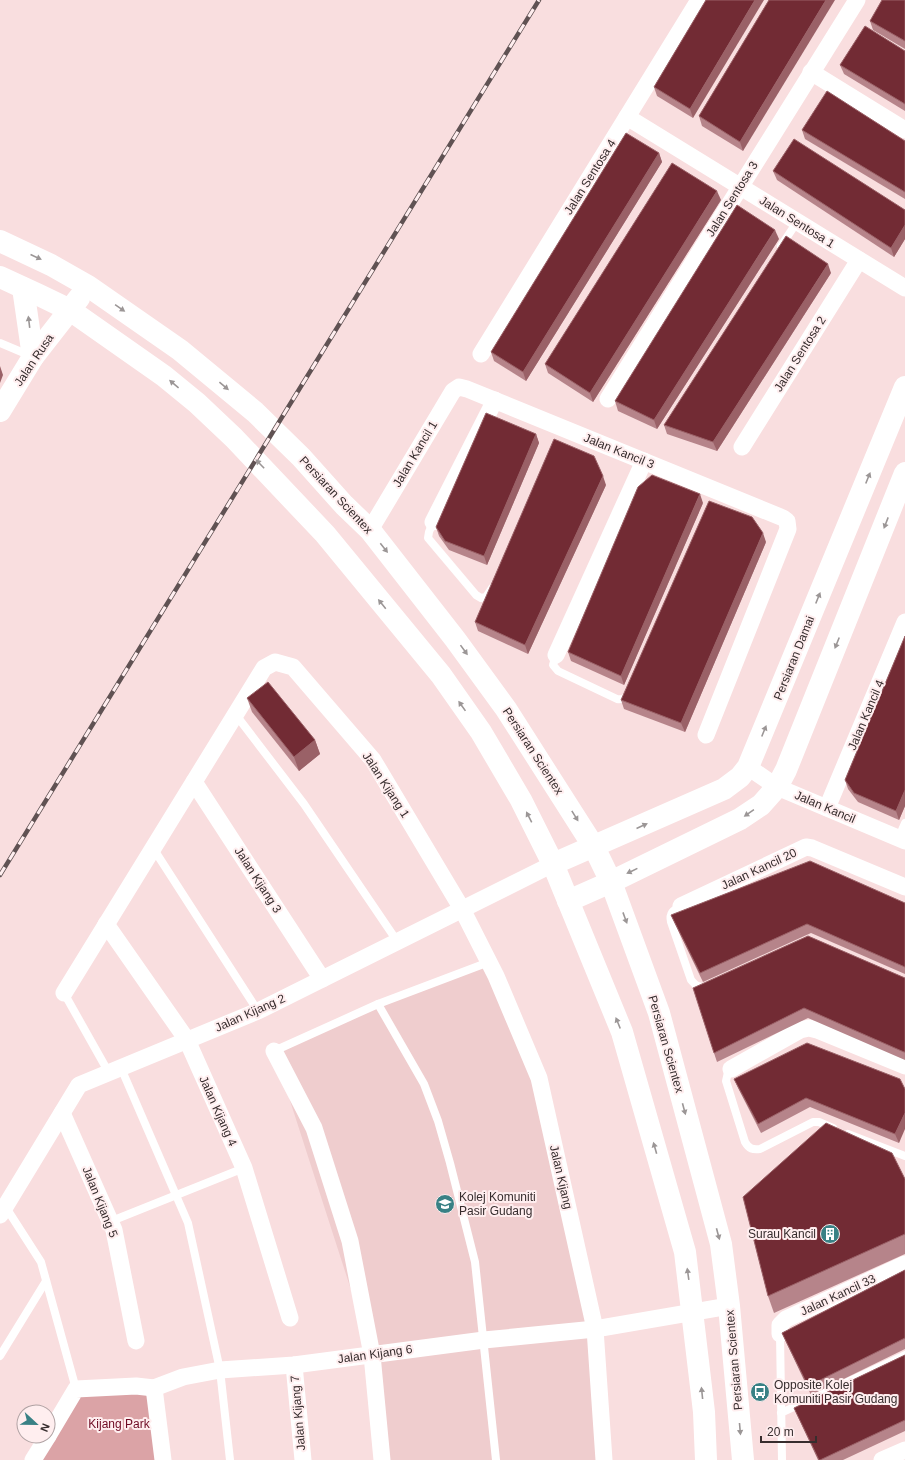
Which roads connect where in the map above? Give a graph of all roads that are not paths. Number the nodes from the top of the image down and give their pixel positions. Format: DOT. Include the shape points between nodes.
graph roads {
  1 [pos="699,0"];
  2 [pos="857,0"];
  3 [pos="811,72"];
  4 [pos="627,117"];
  5 [pos="905,130"];
  6 [pos="740,187"];
  7 [pos="797,222"];
  8 [pos="0,241"];
  9 [pos="775,255"];
  10 [pos="859,260"];
  11 [pos="0,277"];
  12 [pos="88,286"];
  13 [pos="23,288"];
  14 [pos="905,288"];
  15 [pos="70,310"];
  16 [pos="0,343"];
  17 [pos="481,354"];
  18 [pos="34,357"];
  19 [pos="905,387"];
  20 [pos="467,389"];
  21 [pos="608,399"];
  22 [pos="495,400"];
  23 [pos="0,411"];
  24 [pos="742,447"];
  25 [pos="644,461"];
  26 [pos="905,473"];
  27 [pos="434,522"];
  28 [pos="370,530"];
  29 [pos="496,578"];
  30 [pos="905,622"];
  31 [pos="556,655"];
  32 [pos="631,687"];
  33 [pos="236,715"];
  34 [pos="706,735"];
  35 [pos="748,767"];
  36 [pos="194,782"];
  37 [pos="777,787"];
  38 [pos="827,808"];
  39 [pos="905,823"];
  40 [pos="902,840"];
  41 [pos="594,847"];
  42 [pos="153,848"];
  43 [pos="553,864"];
  44 [pos="611,882"];
  45 [pos="905,887"];
  46 [pos="568,900"];
  47 [pos="681,906"];
  48 [pos="462,909"];
  49 [pos="106,924"];
  50 [pos="397,942"];
  51 [pos="488,962"];
  52 [pos="322,979"];
  53 [pos="713,983"];
  54 [pos="64,993"];
  55 [pos="378,1004"];
  56 [pos="258,1011"];
  57 [pos="187,1040"];
  58 [pos="274,1051"];
  59 [pos="905,1066"];
  60 [pos="731,1069"];
  61 [pos="115,1070"];
  62 [pos="62,1113"];
  63 [pos="905,1156"];
  64 [pos="244,1168"];
  65 [pos="176,1196"];
  66 [pos="3,1210"];
  67 [pos="109,1222"];
  68 [pos="905,1264"];
  69 [pos="46,1281"];
  70 [pos="729,1306"];
  71 [pos="693,1312"];
  72 [pos="290,1318"];
  73 [pos="595,1329"];
  74 [pos="780,1334"];
  75 [pos="484,1340"];
  76 [pos="136,1341"];
  77 [pos="372,1355"];
  78 [pos="905,1355"];
  79 [pos="0,1356"];
  80 [pos="294,1365"];
  81 [pos="220,1370"];
  82 [pos="154,1388"];
  83 [pos="76,1389"];
  84 [pos="781,1413"];
  85 [pos="56,1423"];
  86 [pos="43,1444"];
  87 [pos="905,1450"];
  88 [pos="33,1460"];
  89 [pos="163,1460"];
  90 [pos="230,1460"];
  91 [pos="302,1460"];
  92 [pos="382,1460"];
  93 [pos="496,1460"];
  94 [pos="604,1460"];
  95 [pos="706,1460"];
  96 [pos="743,1460"];
  97 [pos="782,1460"];
  98 [pos="882,1460"];
  1 -- 4 [label="street, Jalan Sentosa 4"];
  2 -- 3 [label="street, Jalan Sentosa 3"];
  3 -- 5 [label="street"];
  3 -- 6 [label="street, Jalan Sentosa 3"];
  4 -- 6 [label="street, Jalan Sentosa 1"];
  4 -- 17 [label="street, Jalan Sentosa 4"];
  6 -- 7 [label="street, Jalan Sentosa 1"];
  6 -- 21 [label="street, Jalan Sentosa 3"];
  7 -- 9 [label="lane"];
  7 -- 10 [label="street, Jalan Sentosa 1"];
  8 -- 12 [label="main road, Persiaran Scientex, one-way" via="51,264"];
  10 -- 14 [label="street, Jalan Sentosa 1"];
  10 -- 24 [label="street, Jalan Sentosa 2"];
  11 -- 13 [label="main road"];
  12 -- 15 [label="main road, Jalan Rusa"];
  12 -- 28 [label="main road, Persiaran Scientex, one-way" via="180,350 255,412"];
  13 -- 15 [label="main road"];
  18 -- 13 [label="main road, one-way"];
  15 -- 18 [label="main road, Jalan Rusa"];
  43 -- 15 [label="main road, one-way" via="521,800 480,732 441,675 325,534 286,491 197,403 164,376"];
  16 -- 18 [label="lane"];
  18 -- 23 [label="main road, Jalan Rusa"];
  35 -- 19 [label="main road, Persiaran Damai, one-way"];
  20 -- 22 [label="street, Jalan Kancil 3"];
  20 -- 28 [label="street, Jalan Kancil 1" via="459,387 453,391"];
  22 -- 25 [label="street, Jalan Kancil 3" via="558,430"];
  22 -- 27 [label="street"];
  25 -- 31 [label="street"];
  25 -- 34 [label="street, Jalan Kancil 3" via="716,494 772,512 786,521 788,529"];
  26 -- 37 [label="main road, one-way"];
  27 -- 29 [label="lane" via="428,538 476,595 486,597"];
  28 -- 41 [label="main road, Persiaran Scientex, one-way" via="506,709"];
  30 -- 38 [label="street, Jalan Kancil 4"];
  31 -- 32 [label="lane" via="553,665 558,672 617,699 625,698"];
  33 -- 36 [label="street"];
  33 -- 48 [label="street, Jalan Kijang 1" via="264,668 275,662 293,667 373,760"];
  33 -- 50 [label="lane" via="304,804"];
  35 -- 37 [label="street, Jalan Kancil"];
  41 -- 35 [label="main road, Persiaran Damai, one-way" via="724,790"];
  36 -- 42 [label="street"];
  36 -- 52 [label="street, Jalan Kijang 3"];
  37 -- 38 [label="street, Jalan Kancil"];
  37 -- 44 [label="main road, one-way" via="761,805 740,819"];
  38 -- 40 [label="street, Jalan Kancil"];
  39 -- 40 [label="lane"];
  41 -- 43 [label="main road, Persiaran Damai"];
  41 -- 44 [label="main road, Persiaran Scientex"];
  42 -- 49 [label="street"];
  42 -- 56 [label="lane"];
  43 -- 46 [label="main road"];
  43 -- 48 [label="street, Jalan Kijang 2"];
  44 -- 46 [label="main road"];
  44 -- 70 [label="main road, Persiaran Scientex, one-way" via="659,1013 721,1244"];
  45 -- 47 [label="street, Jalan Kancil 20" via="806,847"];
  71 -- 46 [label="main road, one-way" via="685,1252 622,1032"];
  47 -- 53 [label="lane" via="670,916 691,980 700,987"];
  48 -- 50 [label="street, Jalan Kijang 2"];
  48 -- 51 [label="street, Jalan Kijang"];
  49 -- 54 [label="street"];
  49 -- 57 [label="street, Jalan Kijang 4"];
  50 -- 52 [label="street, Jalan Kijang 2"];
  51 -- 55 [label="lane"];
  51 -- 73 [label="street, Jalan Kijang" via="539,1078"];
  52 -- 56 [label="street, Jalan Kijang 2"];
  54 -- 61 [label="lane"];
  55 -- 58 [label="lane"];
  55 -- 75 [label="lane" via="424,1084 438,1121 475,1262"];
  56 -- 57 [label="street, Jalan Kijang 2"];
  57 -- 61 [label="street, Jalan Kijang 2"];
  57 -- 64 [label="street, Jalan Kijang 4"];
  58 -- 77 [label="street" via="314,1128 348,1233"];
  59 -- 60 [label="street" via="809,1028 800,1030"];
  60 -- 63 [label="lane" via="726,1081 745,1142 754,1150 816,1122"];
  61 -- 62 [label="street, Jalan Kijang 2" via="79,1085"];
  61 -- 65 [label="lane"];
  62 -- 66 [label="street, Jalan Kijang 2"];
  62 -- 67 [label="street, Jalan Kijang 5"];
  64 -- 65 [label="lane"];
  64 -- 72 [label="street, Jalan Kijang 4"];
  65 -- 67 [label="lane"];
  65 -- 81 [label="lane" via="188,1223"];
  66 -- 69 [label="lane" via="41,1262"];
  67 -- 76 [label="street, Jalan Kijang 5" via="114,1230"];
  68 -- 74 [label="street, Jalan Kancil 33" via="786,1319 780,1325"];
  69 -- 79 [label="lane"];
  69 -- 83 [label="lane"];
  70 -- 71 [label="street, Jalan Kijang 6"];
  70 -- 96 [label="main road, Persiaran Scientex, one-way"];
  71 -- 73 [label="street, Jalan Kijang 6"];
  95 -- 71 [label="main road, one-way" via="704,1412"];
  73 -- 75 [label="street, Jalan Kijang 6"];
  73 -- 94 [label="street, Jalan Kijang"];
  74 -- 84 [label="lane"];
  75 -- 77 [label="street, Jalan Kijang 6"];
  75 -- 93 [label="lane"];
  77 -- 80 [label="street, Jalan Kijang 6"];
  77 -- 92 [label="street"];
  78 -- 84 [label="lane"];
  80 -- 81 [label="street, Jalan Kijang 6"];
  80 -- 91 [label="street, Jalan Kijang 7"];
  81 -- 82 [label="street, Jalan Kijang 6" via="183,1377"];
  81 -- 90 [label="lane"];
  82 -- 83 [label="street, Jalan Kijang 6" via="136,1386"];
  82 -- 89 [label="street"];
  83 -- 85 [label="street"];
  84 -- 97 [label="lane"];
  86 -- 88 [label="street"];
  87 -- 98 [label="street"];
}
